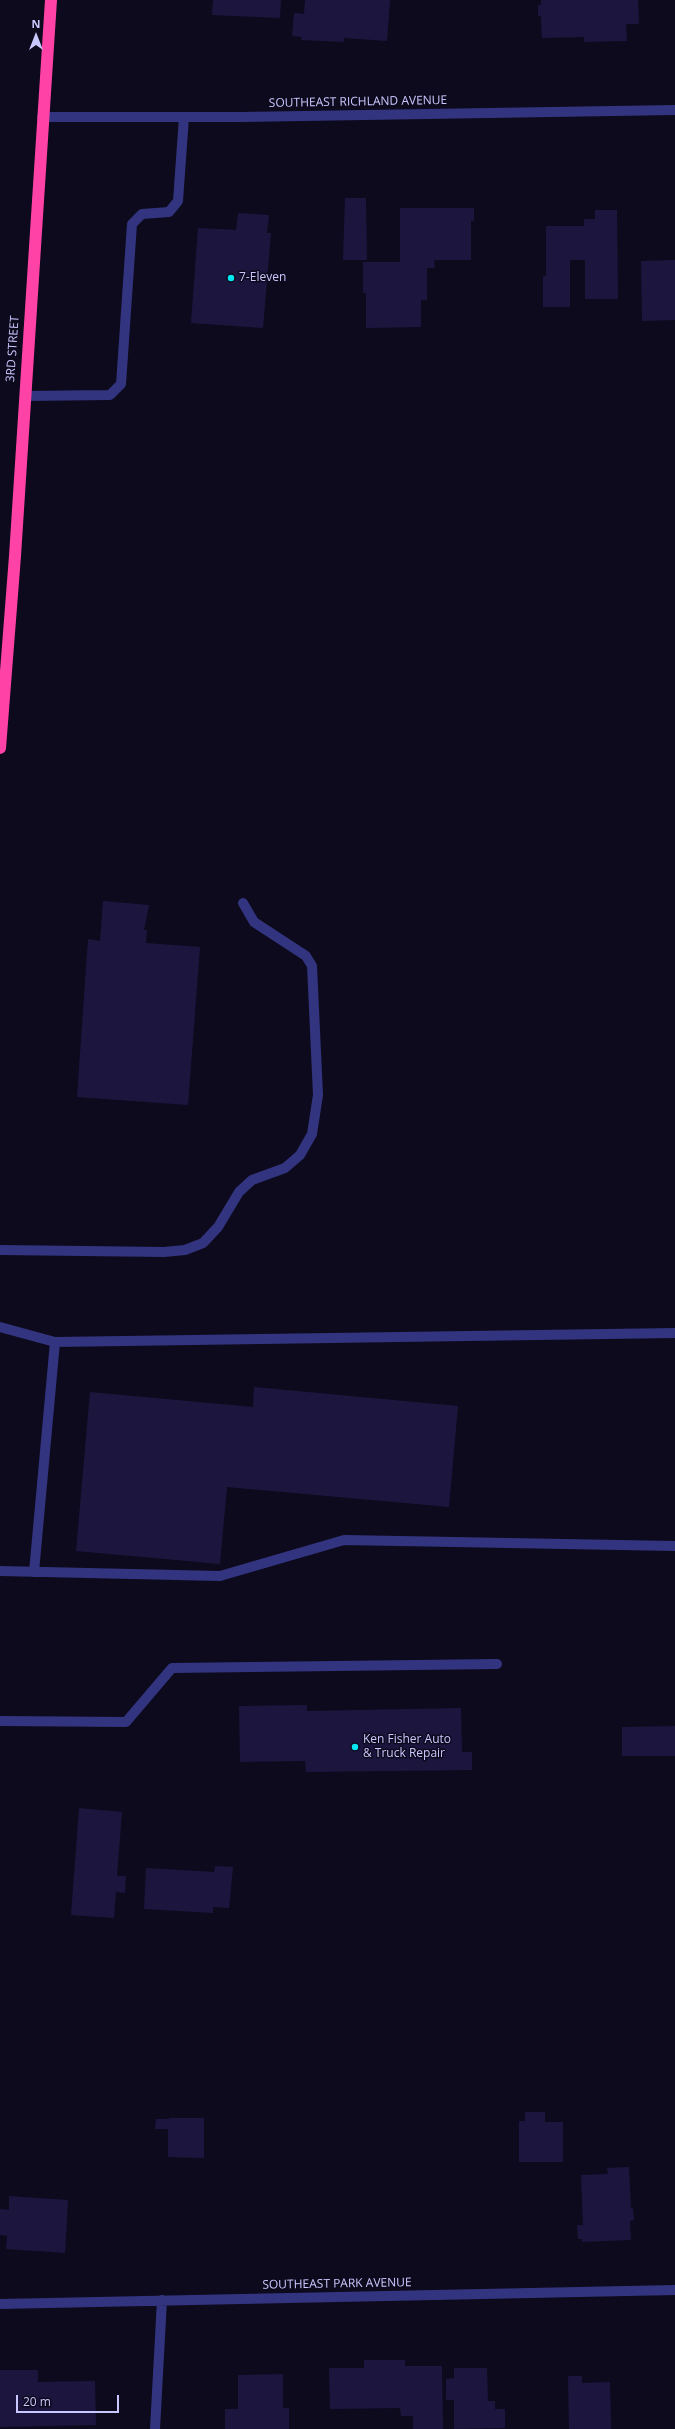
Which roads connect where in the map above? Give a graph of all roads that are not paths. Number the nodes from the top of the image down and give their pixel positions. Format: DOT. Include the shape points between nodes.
graph roads {
  1 [pos="51,0"];
  2 [pos="675,110"];
  3 [pos="42,117"];
  4 [pos="184,117"];
  5 [pos="25,396"];
  6 [pos="0,748"];
  7 [pos="242,903"];
  8 [pos="0,1250"];
  9 [pos="0,1327"];
  10 [pos="675,1333"];
  11 [pos="55,1342"];
  12 [pos="675,1546"];
  13 [pos="0,1572"];
  14 [pos="34,1572"];
  15 [pos="497,1664"];
  16 [pos="0,1721"];
  17 [pos="675,2290"];
  18 [pos="162,2300"];
  19 [pos="0,2304"];
  20 [pos="155,2429"];
  1 -- 3 [label="highway, 3RD STREET"];
  2 -- 4 [label="street, SOUTHEAST RICHLAND AVENUE"];
  3 -- 4 [label="street, SOUTHEAST RICHLAND AVENUE"];
  3 -- 5 [label="highway, 3RD STREET"];
  4 -- 5 [label="street" via="178,201 169,212 142,214 132,224 121,384 110,395"];
  5 -- 6 [label="highway, 3RD STREET"];
  7 -- 8 [label="street" via="254,922 306,956 312,966 318,1095 312,1134 300,1155 285,1168 252,1180 239,1192 218,1227 203,1243 185,1250"];
  9 -- 11 [label="street"];
  10 -- 11 [label="street"];
  11 -- 14 [label="street"];
  12 -- 14 [label="street" via="344,1540 220,1576"];
  13 -- 14 [label="street"];
  15 -- 16 [label="street" via="172,1668 126,1722"];
  17 -- 18 [label="street, SOUTHEAST PARK AVENUE"];
  18 -- 19 [label="street, SOUTHEAST PARK AVENUE"];
  18 -- 20 [label="street"];
}
